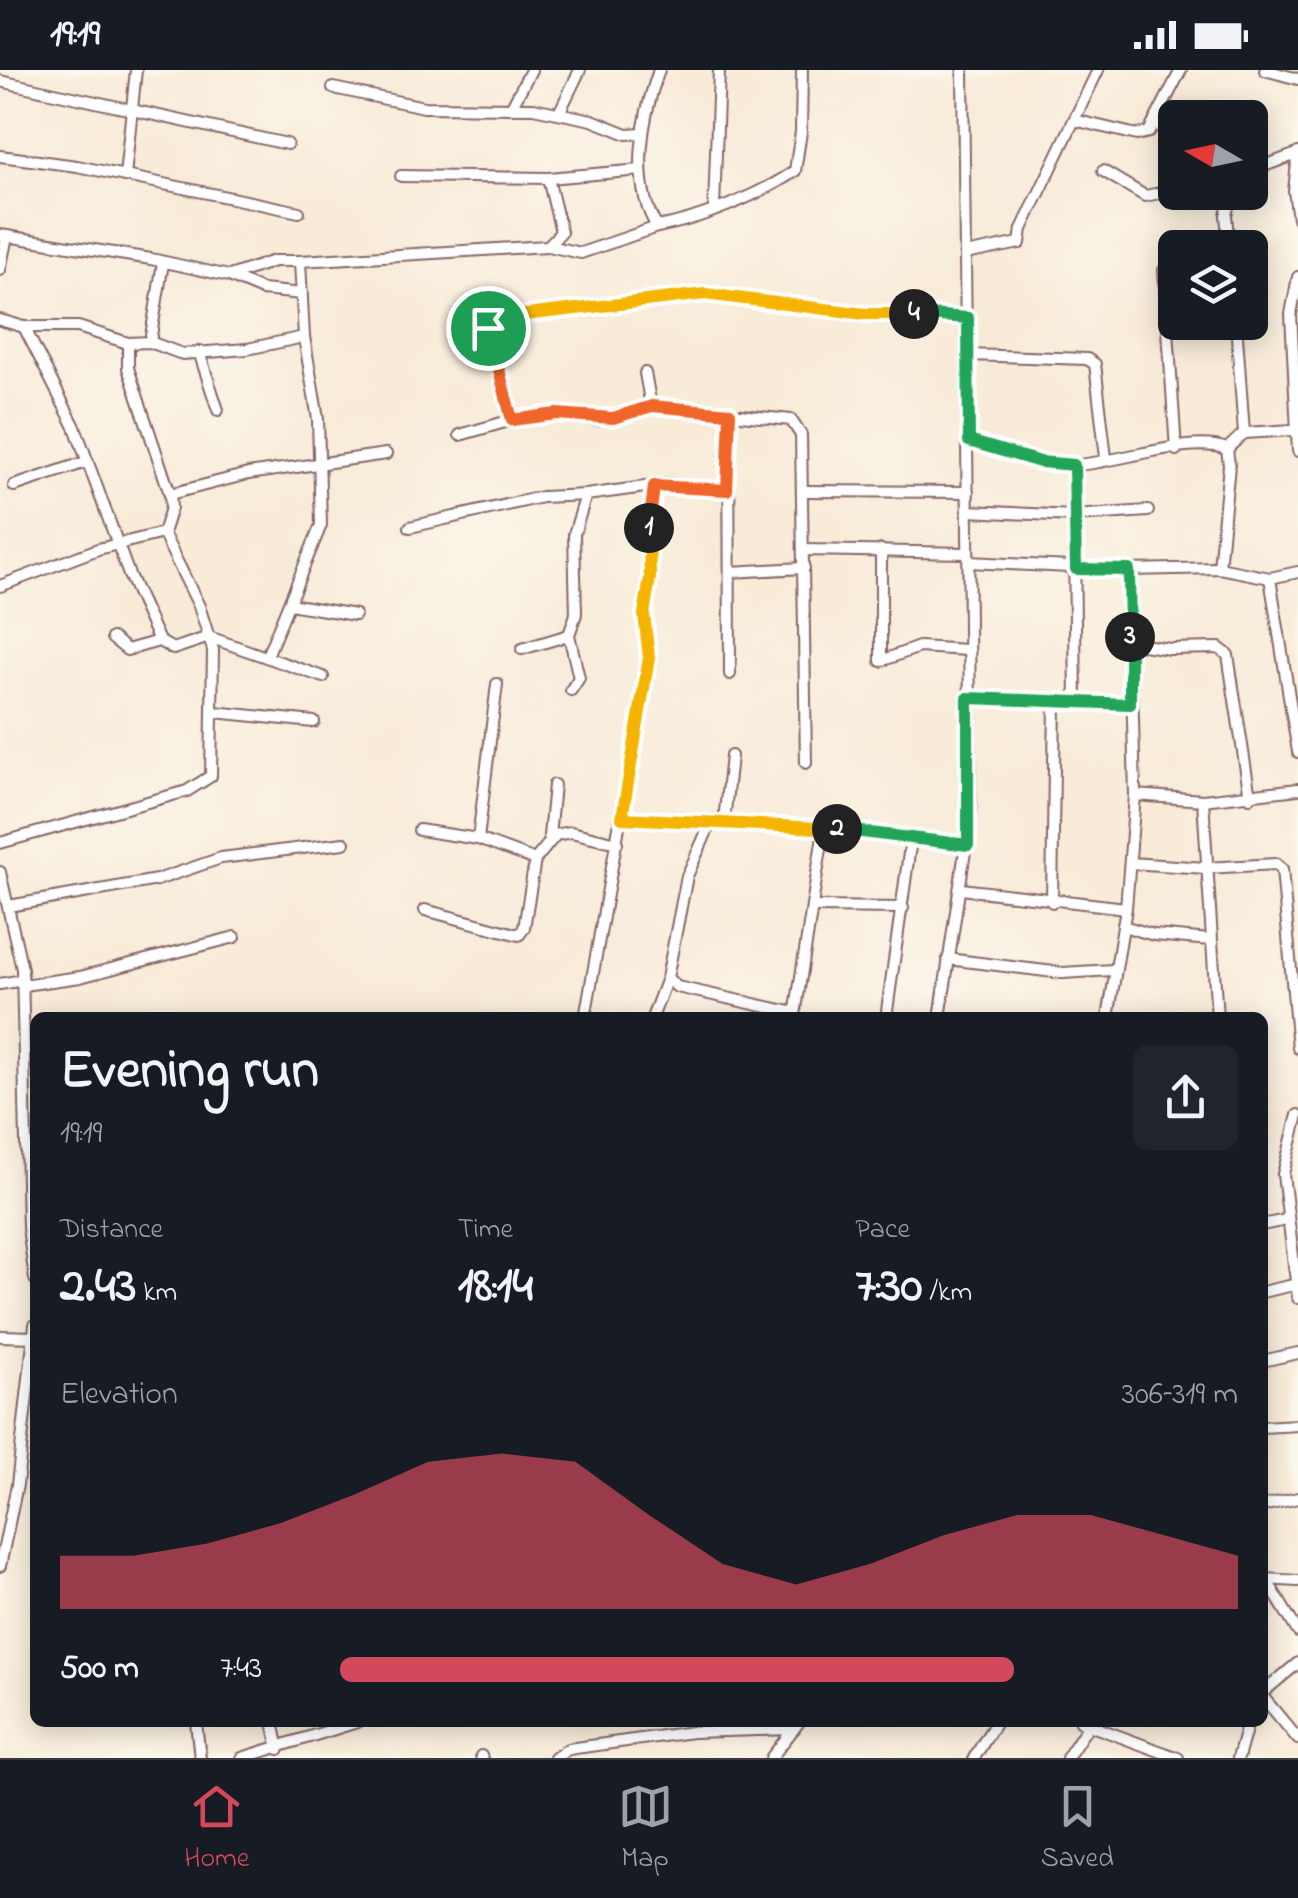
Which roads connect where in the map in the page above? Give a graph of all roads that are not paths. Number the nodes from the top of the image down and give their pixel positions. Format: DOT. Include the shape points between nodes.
graph roads {
  1 [pos="136,70"];
  2 [pos="531,70"];
  3 [pos="580,70"];
  4 [pos="659,70"];
  5 [pos="720,70"];
  6 [pos="802,70"];
  7 [pos="964,70"];
  8 [pos="1098,70"];
  9 [pos="1181,70"];
  10 [pos="1265,70"];
  11 [pos="1298,80"];
  12 [pos="0,81"];
  13 [pos="333,88"];
  14 [pos="512,106"];
  15 [pos="131,111"];
  16 [pos="560,113"];
  17 [pos="1074,120"];
  18 [pos="1156,124"];
  19 [pos="643,133"];
  20 [pos="288,144"];
  21 [pos="1298,154"];
  22 [pos="0,156"];
  23 [pos="1268,165"];
  24 [pos="641,170"];
  25 [pos="1104,170"];
  26 [pos="125,176"];
  27 [pos="401,176"];
  28 [pos="548,178"];
  29 [pos="1158,193"];
  30 [pos="714,208"];
  31 [pos="299,212"];
  32 [pos="1298,218"];
  33 [pos="658,227"];
  34 [pos="4,236"];
  35 [pos="548,246"];
  36 [pos="965,254"];
  37 [pos="300,260"];
  38 [pos="163,263"];
  39 [pos="0,270"];
  40 [pos="229,276"];
  41 [pos="1298,278"];
  42 [pos="302,294"];
  43 [pos="968,318"];
  44 [pos="0,320"];
  45 [pos="24,327"];
  46 [pos="304,337"];
  47 [pos="1172,340"];
  48 [pos="1237,340"];
  49 [pos="150,342"];
  50 [pos="128,343"];
  51 [pos="199,352"];
  52 [pos="968,355"];
  53 [pos="645,373"];
  54 [pos="652,406"];
  55 [pos="218,410"];
  56 [pos="730,413"];
  57 [pos="1297,416"];
  58 [pos="512,420"];
  59 [pos="1294,430"];
  60 [pos="1244,433"];
  61 [pos="460,435"];
  62 [pos="969,441"];
  63 [pos="1226,449"];
  64 [pos="1176,450"];
  65 [pos="1298,452"];
  66 [pos="386,454"];
  67 [pos="1106,458"];
  68 [pos="86,462"];
  69 [pos="319,464"];
  70 [pos="1074,465"];
  71 [pos="14,486"];
  72 [pos="654,486"];
  73 [pos="727,490"];
  74 [pos="803,491"];
  75 [pos="968,492"];
  76 [pos="170,494"];
  77 [pos="586,495"];
  78 [pos="1148,510"];
  79 [pos="968,511"];
  80 [pos="1074,516"];
  81 [pos="410,526"];
  82 [pos="163,532"];
  83 [pos="121,544"];
  84 [pos="804,550"];
  85 [pos="881,550"];
  86 [pos="968,558"];
  87 [pos="804,568"];
  88 [pos="1219,568"];
  89 [pos="1076,569"];
  90 [pos="1129,570"];
  91 [pos="730,572"];
  92 [pos="1298,572"];
  93 [pos="1270,578"];
  94 [pos="0,586"];
  95 [pos="290,604"];
  96 [pos="355,615"];
  97 [pos="568,635"];
  98 [pos="209,637"];
  99 [pos="112,638"];
  100 [pos="159,641"];
  101 [pos="1130,643"];
  102 [pos="522,649"];
  103 [pos="966,650"];
  104 [pos="267,656"];
  105 [pos="730,674"];
  106 [pos="323,677"];
  107 [pos="497,684"];
  108 [pos="570,690"];
  109 [pos="968,698"];
  110 [pos="1056,702"];
  111 [pos="1076,703"];
  112 [pos="1130,704"];
  113 [pos="214,712"];
  114 [pos="314,722"];
  115 [pos="1298,752"];
  116 [pos="732,756"];
  117 [pos="806,763"];
  118 [pos="554,785"];
  119 [pos="1298,789"];
  120 [pos="1135,795"];
  121 [pos="1250,797"];
  122 [pos="1203,800"];
  123 [pos="622,818"];
  124 [pos="718,821"];
  125 [pos="824,828"];
  126 [pos="419,830"];
  127 [pos="554,837"];
  128 [pos="478,839"];
  129 [pos="911,839"];
  130 [pos="0,843"];
  131 [pos="344,843"];
  132 [pos="617,843"];
  133 [pos="968,845"];
  134 [pos="536,860"];
  135 [pos="1130,862"];
  136 [pos="1206,868"];
  137 [pos="0,872"];
  138 [pos="1291,876"];
  139 [pos="960,889"];
  140 [pos="1052,902"];
  141 [pos="9,906"];
  142 [pos="812,906"];
  143 [pos="903,908"];
  144 [pos="1126,908"];
  145 [pos="425,910"];
  146 [pos="1123,926"];
  147 [pos="236,937"];
  148 [pos="1210,940"];
  149 [pos="948,959"];
  150 [pos="1112,970"];
  151 [pos="666,978"];
  152 [pos="23,983"];
  153 [pos="0,984"];
  154 [pos="586,1012"];
  155 [pos="654,1012"];
  156 [pos="782,1012"];
  157 [pos="795,1012"];
  158 [pos="887,1012"];
  159 [pos="941,1012"];
  160 [pos="1108,1012"];
  161 [pos="1216,1012"];
  162 [pos="1298,1048"];
  163 [pos="29,1053"];
  164 [pos="1298,1116"];
  165 [pos="1286,1220"];
  166 [pos="1268,1223"];
  167 [pos="30,1241"];
  168 [pos="1297,1284"];
  169 [pos="1268,1291"];
  170 [pos="1298,1298"];
  171 [pos="0,1336"];
  172 [pos="30,1336"];
  173 [pos="1298,1353"];
  174 [pos="1268,1359"];
  175 [pos="30,1373"];
  176 [pos="1298,1425"];
  177 [pos="1268,1427"];
  178 [pos="1298,1498"];
  179 [pos="1268,1505"];
  180 [pos="0,1566"];
  181 [pos="1268,1579"];
  182 [pos="1298,1580"];
  183 [pos="1268,1585"];
  184 [pos="1298,1632"];
  185 [pos="1298,1664"];
  186 [pos="1268,1690"];
  187 [pos="1268,1702"];
  188 [pos="197,1727"];
  189 [pos="274,1727"];
  190 [pos="343,1727"];
  191 [pos="780,1727"];
  192 [pos="795,1727"];
  193 [pos="993,1727"];
  194 [pos="1082,1727"];
  195 [pos="1092,1727"];
  196 [pos="1247,1727"];
  197 [pos="1298,1739"];
  198 [pos="278,1748"];
  199 [pos="200,1758"];
  200 [pos="242,1758"];
  201 [pos="555,1758"];
  202 [pos="771,1758"];
  203 [pos="974,1758"];
  204 [pos="1067,1758"];
  205 [pos="1178,1758"];
  206 [pos="1238,1758"];
  1 -- 15 [label="street"];
  2 -- 14 [label="street"];
  3 -- 16 [label="street"];
  4 -- 19 [label="street"];
  5 -- 30 [label="street"];
  6 -- 30 [label="street" via="795,171"];
  7 -- 36 [label="street"];
  8 -- 17 [label="street"];
  9 -- 18 [label="street"];
  10 -- 11 [label="street"];
  12 -- 15 [label="street"];
  13 -- 14 [label="street" via="424,107"];
  14 -- 16 [label="street"];
  15 -- 20 [label="street"];
  15 -- 26 [label="street"];
  16 -- 19 [label="street"];
  17 -- 18 [label="street" via="1137,135"];
  17 -- 36 [label="street" via="1020,242"];
  19 -- 24 [label="street"];
  21 -- 23 [label="street"];
  21 -- 32 [label="street"];
  22 -- 26 [label="street"];
  24 -- 28 [label="street"];
  24 -- 33 [label="street"];
  25 -- 29 [label="street" via="1145,196"];
  26 -- 31 [label="street"];
  27 -- 28 [label="street"];
  28 -- 35 [label="street" via="560,232"];
  30 -- 33 [label="street" via="706,216"];
  33 -- 35 [label="street" via="581,253"];
  34 -- 38 [label="street"];
  34 -- 39 [label="street"];
  35 -- 37 [label="street"];
  36 -- 43 [label="street"];
  37 -- 40 [label="street"];
  37 -- 42 [label="street"];
  38 -- 40 [label="street"];
  38 -- 49 [label="street"];
  40 -- 42 [label="street" via="262,290"];
  41 -- 57 [label="street" via="1291,314"];
  42 -- 46 [label="street"];
  43 -- 52 [label="street"];
  43 -- 58 [label="street" via="865,314 705,294 491,319 488,335"];
  44 -- 45 [label="street"];
  45 -- 50 [label="street" via="78,327"];
  45 -- 68 [label="street" via="76,426"];
  46 -- 51 [label="street"];
  46 -- 69 [label="street"];
  47 -- 64 [label="street"];
  48 -- 60 [label="street"];
  49 -- 50 [label="street"];
  49 -- 51 [label="street" via="182,354"];
  50 -- 76 [label="street" via="128,368"];
  51 -- 55 [label="street"];
  52 -- 62 [label="street"];
  52 -- 67 [label="street" via="1096,364"];
  53 -- 54 [label="street"];
  54 -- 56 [label="street"];
  54 -- 58 [label="street" via="613,418 556,414"];
  56 -- 73 [label="street"];
  56 -- 74 [label="street" via="791,420 801,436"];
  57 -- 59 [label="street"];
  58 -- 61 [label="street"];
  59 -- 60 [label="street"];
  59 -- 65 [label="street"];
  60 -- 63 [label="street"];
  62 -- 70 [label="street"];
  62 -- 75 [label="street"];
  63 -- 64 [label="street"];
  63 -- 88 [label="street"];
  64 -- 67 [label="street"];
  66 -- 69 [label="street"];
  67 -- 70 [label="street"];
  68 -- 71 [label="street"];
  68 -- 83 [label="street"];
  69 -- 76 [label="street"];
  69 -- 95 [label="street" via="321,525"];
  70 -- 80 [label="street"];
  72 -- 73 [label="street"];
  72 -- 77 [label="street"];
  72 -- 123 [label="street" via="644,614 649,658"];
  73 -- 91 [label="street"];
  74 -- 75 [label="street"];
  74 -- 84 [label="street"];
  75 -- 79 [label="street"];
  76 -- 82 [label="street"];
  77 -- 81 [label="street" via="542,496"];
  77 -- 97 [label="street" via="574,534 576,614"];
  78 -- 80 [label="street"];
  79 -- 80 [label="street"];
  79 -- 86 [label="street"];
  80 -- 89 [label="street"];
  82 -- 83 [label="street"];
  82 -- 98 [label="street"];
  83 -- 94 [label="street"];
  83 -- 100 [label="street"];
  84 -- 85 [label="street"];
  84 -- 87 [label="street"];
  85 -- 86 [label="street"];
  85 -- 103 [label="street" via="881,660 919,648"];
  86 -- 89 [label="street"];
  86 -- 103 [label="street"];
  87 -- 91 [label="street"];
  87 -- 117 [label="street"];
  88 -- 90 [label="street"];
  88 -- 93 [label="street"];
  89 -- 90 [label="street"];
  89 -- 111 [label="street"];
  90 -- 101 [label="street"];
  91 -- 105 [label="street"];
  92 -- 93 [label="street"];
  93 -- 115 [label="street"];
  95 -- 96 [label="street"];
  95 -- 104 [label="street"];
  97 -- 102 [label="street"];
  97 -- 108 [label="street" via="580,678"];
  98 -- 100 [label="street" via="173,649"];
  98 -- 104 [label="street"];
  98 -- 113 [label="street"];
  99 -- 100 [label="street" via="128,650"];
  101 -- 112 [label="street"];
  101 -- 121 [label="street" via="1220,648 1228,655"];
  103 -- 109 [label="street"];
  104 -- 106 [label="street"];
  107 -- 128 [label="street"];
  109 -- 110 [label="street"];
  109 -- 133 [label="street"];
  110 -- 111 [label="street"];
  110 -- 140 [label="street"];
  111 -- 112 [label="street"];
  112 -- 120 [label="street"];
  113 -- 114 [label="street"];
  113 -- 130 [label="street" via="204,784"];
  116 -- 124 [label="street"];
  118 -- 127 [label="street" via="548,833"];
  119 -- 121 [label="street"];
  120 -- 122 [label="street"];
  120 -- 135 [label="street"];
  121 -- 122 [label="street"];
  122 -- 136 [label="street"];
  123 -- 124 [label="street"];
  123 -- 132 [label="street"];
  124 -- 125 [label="street"];
  124 -- 151 [label="street" via="687,876"];
  125 -- 129 [label="street"];
  125 -- 142 [label="street"];
  126 -- 128 [label="street"];
  127 -- 132 [label="street" via="571,832"];
  127 -- 134 [label="street"];
  128 -- 134 [label="street"];
  129 -- 133 [label="street"];
  129 -- 143 [label="street"];
  131 -- 141 [label="street" via="221,858 153,881"];
  132 -- 154 [label="street"];
  133 -- 139 [label="street"];
  134 -- 145 [label="street" via="519,935"];
  135 -- 136 [label="street"];
  135 -- 144 [label="street"];
  136 -- 138 [label="street" via="1276,864"];
  136 -- 148 [label="street"];
  137 -- 141 [label="street"];
  138 -- 162 [label="street" via="1284,926"];
  139 -- 140 [label="street"];
  139 -- 149 [label="street"];
  140 -- 144 [label="street"];
  141 -- 152 [label="street"];
  142 -- 143 [label="street"];
  142 -- 157 [label="street"];
  143 -- 158 [label="street"];
  144 -- 146 [label="street"];
  146 -- 148 [label="street"];
  146 -- 150 [label="street"];
  147 -- 152 [label="street" via="80,977"];
  148 -- 161 [label="street"];
  149 -- 150 [label="street" via="1062,973"];
  149 -- 159 [label="street"];
  150 -- 160 [label="street"];
  151 -- 155 [label="street"];
  151 -- 156 [label="street" via="677,987"];
  152 -- 153 [label="street"];
  152 -- 163 [label="street"];
  163 -- 167 [label="street"];
  164 -- 165 [label="street" via="1284,1174"];
  165 -- 166 [label="street"];
  165 -- 168 [label="street"];
  168 -- 169 [label="street"];
  168 -- 170 [label="street"];
  171 -- 172 [label="street"];
  173 -- 174 [label="street"];
  175 -- 180 [label="street" via="18,1485"];
  176 -- 177 [label="street"];
  178 -- 179 [label="street"];
  181 -- 182 [label="street"];
  183 -- 184 [label="street"];
  185 -- 186 [label="street"];
  187 -- 197 [label="street"];
  188 -- 199 [label="street"];
  189 -- 198 [label="street"];
  190 -- 198 [label="street"];
  191 -- 201 [label="street" via="568,1748"];
  192 -- 202 [label="street"];
  193 -- 203 [label="street"];
  194 -- 204 [label="street"];
  195 -- 205 [label="street"];
  196 -- 206 [label="street"];
  198 -- 200 [label="street"];
}
